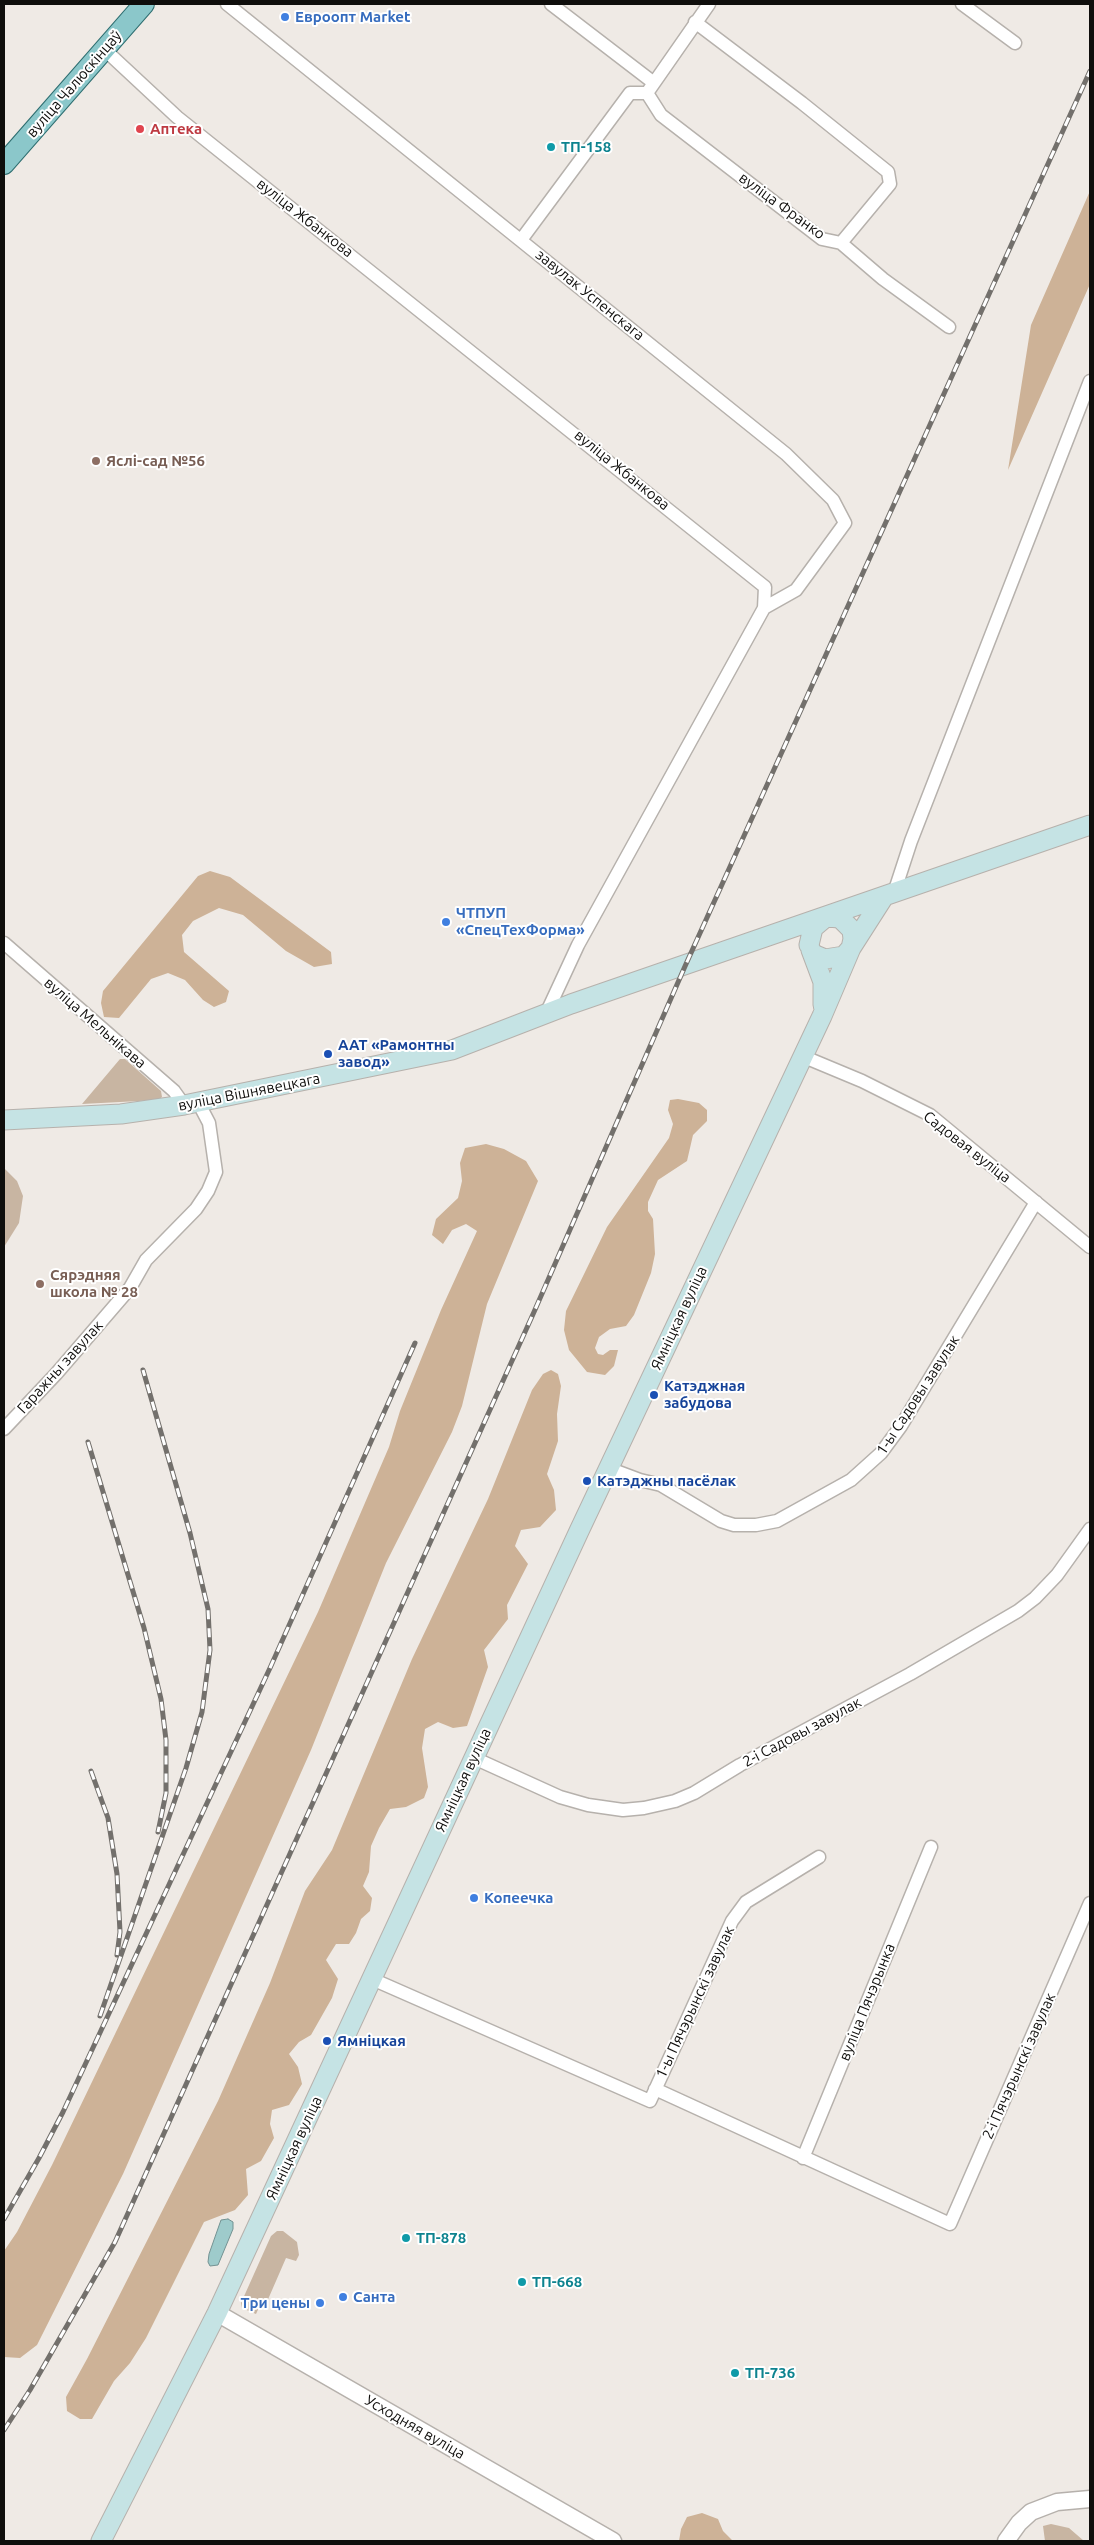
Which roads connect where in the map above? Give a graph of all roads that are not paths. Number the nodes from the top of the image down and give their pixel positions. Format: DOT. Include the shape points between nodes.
graph roads {
  1 [pos="144,4"];
  2 [pos="227,4"];
  3 [pos="551,4"];
  4 [pos="709,4"];
  5 [pos="962,4"];
  6 [pos="695,22"];
  7 [pos="1015,43"];
  8 [pos="104,49"];
  9 [pos="650,88"];
  10 [pos="4,164"];
  11 [pos="521,240"];
  12 [pos="841,243"];
  13 [pos="949,327"];
  14 [pos="1090,381"];
  15 [pos="764,608"];
  16 [pos="1090,825"];
  17 [pos="888,896"];
  18 [pos="826,917"];
  19 [pos="774,935"];
  20 [pos="4,943"];
  21 [pos="851,948"];
  22 [pos="811,950"];
  23 [pos="546,1014"];
  24 [pos="822,1016"];
  25 [pos="802,1056"];
  26 [pos="191,1104"];
  27 [pos="4,1120"];
  28 [pos="1036,1202"];
  29 [pos="1090,1247"];
  30 [pos="4,1429"];
  31 [pos="608,1468"];
  32 [pos="1090,1529"];
  33 [pos="474,1758"];
  34 [pos="931,1847"];
  35 [pos="820,1857"];
  36 [pos="1089,1906"];
  37 [pos="372,1979"];
  38 [pos="653,2095"];
  39 [pos="803,2158"];
  40 [pos="217,2313"];
  41 [pos="1090,2499"];
  42 [pos="101,2541"];
  43 [pos="613,2541"];
  44 [pos="1006,2541"];
  1 -- 8 [label="main road, вуліца Чалюскінцаў"];
  2 -- 11 [label="street, завулак Успенскага"];
  3 -- 9 [label="street, вуліца Франко"];
  4 -- 6 [label="street"];
  5 -- 7 [label="street"];
  6 -- 9 [label="street"];
  6 -- 12 [label="street" via="888,172 890,184"];
  8 -- 10 [label="main road, вуліца Чалюскінцаў"];
  8 -- 15 [label="street, вуліца Жбанкова" via="177,117 765,587"];
  9 -- 11 [label="street" via="630,93"];
  9 -- 12 [label="street, вуліца Франко" via="662,115 822,239"];
  11 -- 15 [label="street, завулак Успенскага" via="786,454 833,500 845,523 796,590"];
  12 -- 13 [label="street, вуліца Франко" via="883,279"];
  14 -- 17 [label="street"];
  15 -- 23 [label="street" via="578,945"];
  16 -- 17 [label="main road, вуліца Вішнявецкага"];
  17 -- 18 [label="main road, вуліца Вішнявецкага"];
  17 -- 21 [label="main road, Ямніцкая вуліца"];
  18 -- 19 [label="main road, вуліца Вішнявецкага"];
  18 -- 21 [label="main road" via="840,918 850,926 853,935"];
  18 -- 22 [label="main road" via="813,928"];
  19 -- 22 [label="main road" via="794,939"];
  19 -- 23 [label="main road, вуліца Вішнявецкага"];
  20 -- 26 [label="street, вуліца Мельнікава"];
  21 -- 22 [label="main road" via="844,956 835,959 825,959"];
  21 -- 24 [label="main road, Ямніцкая вуліца"];
  22 -- 24 [label="main road" via="824,987"];
  23 -- 26 [label="main road, вуліца Вішнявецкага" via="452,1050"];
  24 -- 25 [label="main road, Ямніцкая вуліца"];
  25 -- 28 [label="street, Садовая вуліца" via="930,1115"];
  25 -- 31 [label="main road, Ямніцкая вуліца"];
  26 -- 27 [label="main road, вуліца Вішнявецкага" via="121,1114"];
  26 -- 30 [label="street, Гаражны завулак" via="209,1124 216,1172 208,1191 196,1209 146,1260 130,1288"];
  28 -- 29 [label="street, Садовая вуліца"];
  28 -- 31 [label="street, 1-ы Садовы завулак" via="901,1426 874,1462 845,1484 777,1521 734,1525 721,1521 661,1485"];
  31 -- 33 [label="main road, Ямніцкая вуліца"];
  32 -- 33 [label="street, 2-і Садовы завулак" via="1057,1576 1018,1611 910,1674 679,1799 633,1809 588,1805 560,1797"];
  33 -- 37 [label="main road, Ямніцкая вуліца"];
  34 -- 39 [label="street, вуліца Пячэрынка"];
  35 -- 38 [label="street, 1-ы Пячэрынскі завулак" via="746,1902 732,1921"];
  36 -- 39 [label="street, 2-і Пячэрынскі завулак" via="950,2224"];
  37 -- 38 [label="street"];
  37 -- 40 [label="main road, Ямніцкая вуліца"];
  38 -- 39 [label="street"];
  40 -- 42 [label="main road, Ямніцкая вуліца"];
  40 -- 43 [label="street, Усходняя вуліца"];
  41 -- 44 [label="street" via="1057,2502 1032,2512"];
}
